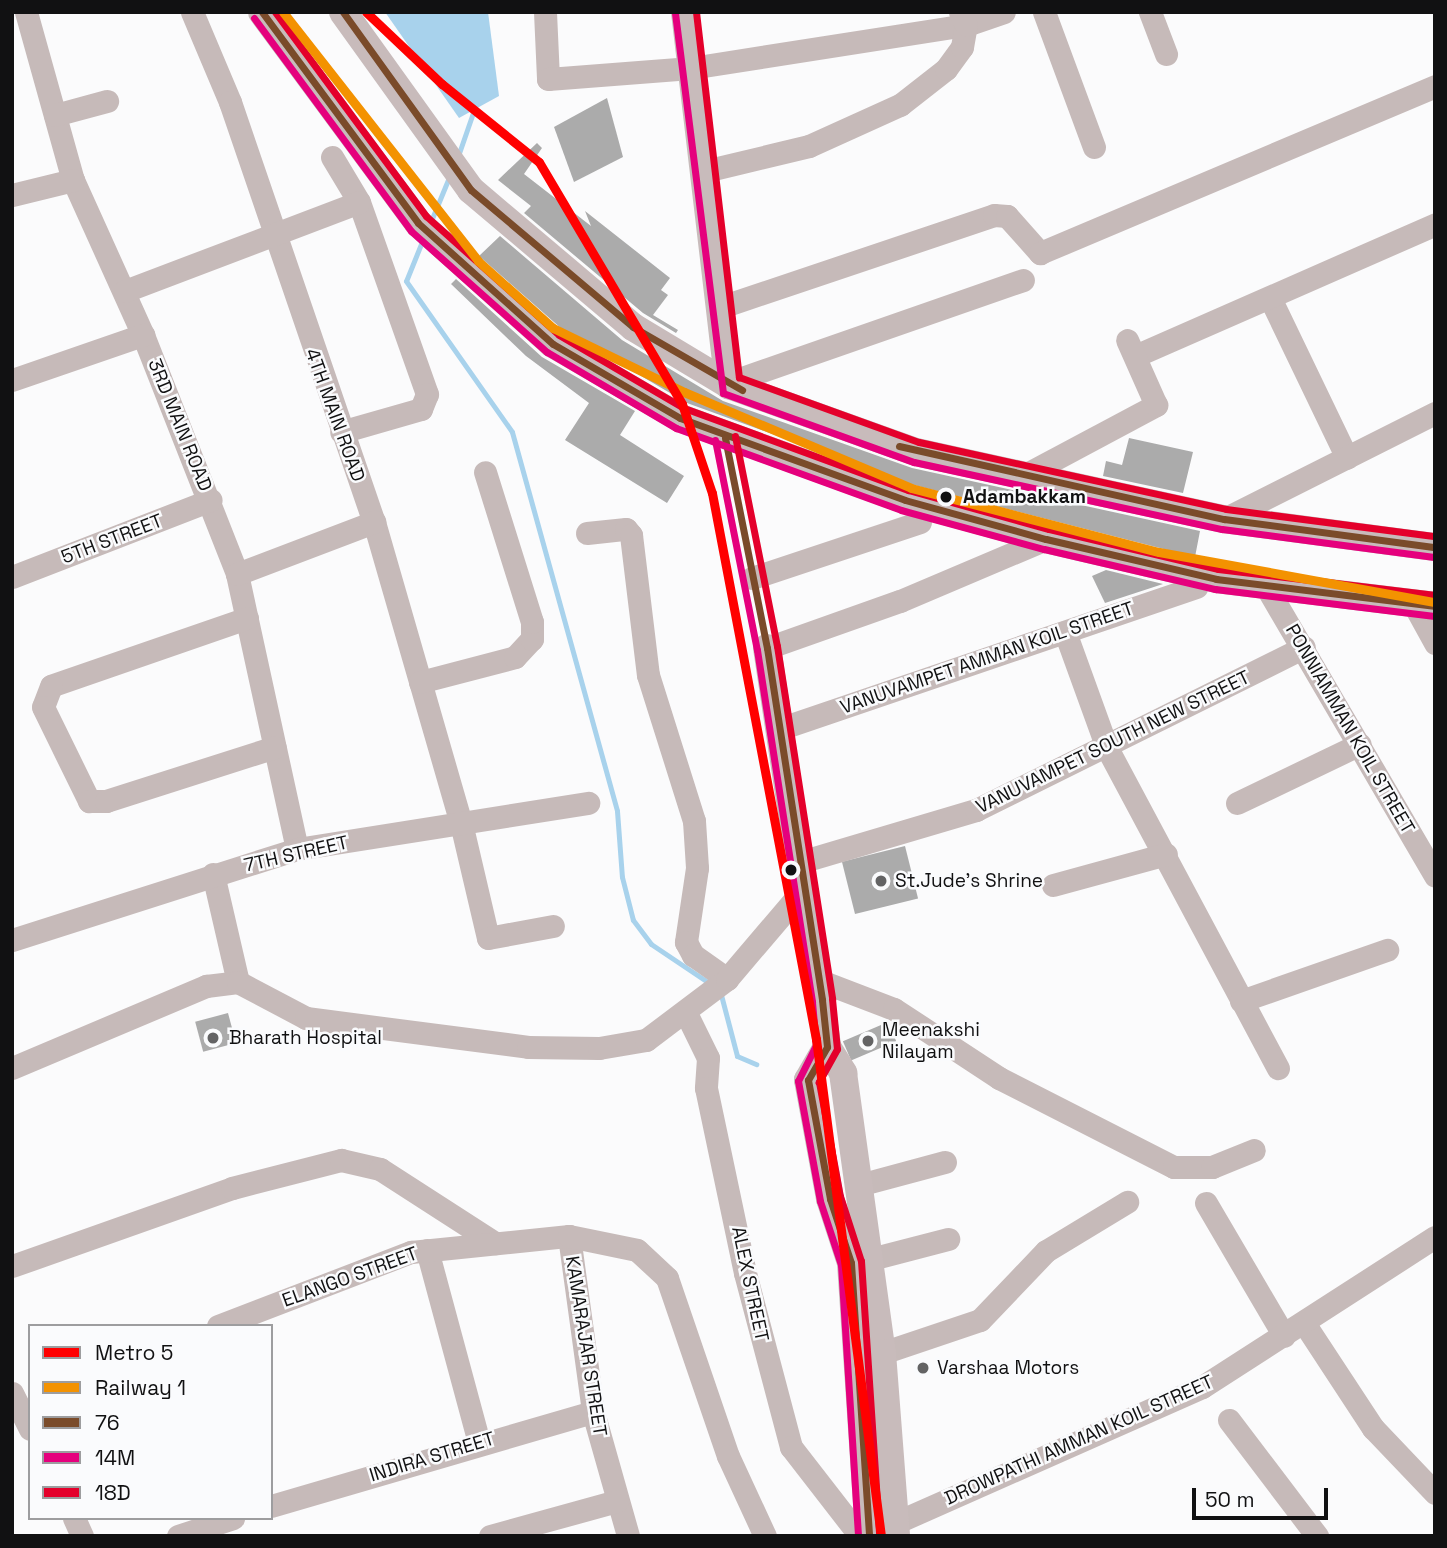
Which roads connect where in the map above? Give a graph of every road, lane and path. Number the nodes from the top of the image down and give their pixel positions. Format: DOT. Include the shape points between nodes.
graph roads {
  1 [pos="26,12"];
  2 [pos="192,12"];
  3 [pos="262,12"];
  4 [pos="343,12"];
  5 [pos="545,12"];
  6 [pos="685,12"];
  7 [pos="1004,12"];
  8 [pos="1044,12"];
  9 [pos="1150,12"];
  10 [pos="963,19"];
  11 [pos="1166,54"];
  12 [pos="691,68"];
  13 [pos="1435,86"];
  14 [pos="107,101"];
  15 [pos="55,115"];
  16 [pos="1094,147"];
  17 [pos="332,157"];
  18 [pos="705,171"];
  19 [pos="73,180"];
  20 [pos="12,195"];
  21 [pos="359,202"];
  22 [pos="1435,224"];
  23 [pos="272,236"];
  24 [pos="1023,280"];
  25 [pos="125,291"];
  26 [pos="1271,300"];
  27 [pos="721,307"];
  28 [pos="143,335"];
  29 [pos="12,380"];
  30 [pos="731,383"];
  31 [pos="1435,413"];
  32 [pos="341,432"];
  33 [pos="1347,458"];
  34 [pos="485,472"];
  35 [pos="1025,475"];
  36 [pos="211,500"];
  37 [pos="1224,519"];
  38 [pos="374,522"];
  39 [pos="920,522"];
  40 [pos="587,533"];
  41 [pos="1046,539"];
  42 [pos="1435,547"];
  43 [pos="237,573"];
  44 [pos="12,577"];
  45 [pos="752,578"];
  46 [pos="1264,583"];
  47 [pos="1196,587"];
  48 [pos="1424,605"];
  49 [pos="247,618"];
  50 [pos="1065,632"];
  51 [pos="1435,643"];
  52 [pos="1304,647"];
  53 [pos="767,648"];
  54 [pos="420,682"];
  55 [pos="779,729"];
  56 [pos="1360,744"];
  57 [pos="275,747"];
  58 [pos="1107,748"];
  59 [pos="588,803"];
  60 [pos="1237,803"];
  61 [pos="461,823"];
  62 [pos="298,849"];
  63 [pos="1166,854"];
  64 [pos="797,863"];
  65 [pos="213,874"];
  66 [pos="1435,876"];
  67 [pos="1053,885"];
  68 [pos="801,892"];
  69 [pos="553,926"];
  70 [pos="12,940"];
  71 [pos="1387,950"];
  72 [pos="237,982"];
  73 [pos="720,986"];
  74 [pos="820,990"];
  75 [pos="1241,1001"];
  76 [pos="686,1013"];
  77 [pos="827,1046"];
  78 [pos="12,1068"];
  79 [pos="1278,1068"];
  80 [pos="1254,1150"];
  81 [pos="945,1162"];
  82 [pos="859,1185"];
  83 [pos="1127,1202"];
  84 [pos="1206,1203"];
  85 [pos="569,1236"];
  86 [pos="1435,1237"];
  87 [pos="948,1239"];
  88 [pos="495,1243"];
  89 [pos="427,1250"];
  90 [pos="867,1260"];
  91 [pos="12,1266"];
  92 [pos="1304,1323"];
  93 [pos="224,1324"];
  94 [pos="1284,1336"];
  95 [pos="882,1353"];
  96 [pos="18,1400"];
  97 [pos="593,1412"];
  98 [pos="1229,1420"];
  99 [pos="28,1424"];
  100 [pos="478,1443"];
  101 [pos="1435,1493"];
  102 [pos="617,1501"];
  103 [pos="273,1505"];
  104 [pos="75,1520"];
  105 [pos="227,1520"];
  106 [pos="896,1530"];
  107 [pos="82,1536"];
  108 [pos="178,1536"];
  109 [pos="490,1536"];
  110 [pos="628,1536"];
  111 [pos="765,1536"];
  112 [pos="860,1536"];
  113 [pos="869,1536"];
  114 [pos="1317,1536"];
  1 -- 15 [label="street, 3RD MAIN ROAD"];
  2 -- 23 [label="street, 4TH MAIN ROAD" via="230,102"];
  3 -- 41 [label="main road" via="418,223 553,344 680,418 905,500"];
  4 -- 30 [label="main road" via="471,190 634,327"];
  5 -- 12 [label="street" via="548,79"];
  6 -- 12 [label="main road"];
  7 -- 10 [label="street"];
  8 -- 16 [label="street"];
  9 -- 11 [label="street"];
  10 -- 12 [label="street"];
  10 -- 18 [label="street" via="962,47 946,69 861,127"];
  12 -- 18 [label="main road"];
  13 -- 27 [label="street" via="1040,253 1007,216 994,215"];
  14 -- 15 [label="street"];
  15 -- 19 [label="street, 3RD MAIN ROAD"];
  17 -- 21 [label="street"];
  18 -- 27 [label="main road"];
  19 -- 20 [label="street"];
  19 -- 25 [label="street, 3RD MAIN ROAD"];
  21 -- 23 [label="street"];
  21 -- 32 [label="street" via="427,394 421,409"];
  22 -- 26 [label="street"];
  23 -- 25 [label="street"];
  23 -- 32 [label="street, 4TH MAIN ROAD"];
  24 -- 30 [label="street"];
  25 -- 28 [label="street, 3RD MAIN ROAD"];
  26 -- 33 [label="street"];
  26 -- 35 [label="street" via="1131,348 1156,399 1152,410"];
  27 -- 30 [label="main road"];
  28 -- 29 [label="street"];
  28 -- 36 [label="street, 3RD MAIN ROAD"];
  30 -- 35 [label="main road" via="916,452"];
  31 -- 33 [label="street"];
  32 -- 38 [label="street, 4TH MAIN ROAD"];
  33 -- 37 [label="street"];
  34 -- 54 [label="street" via="532,622 532,639 515,657"];
  35 -- 37 [label="main road"];
  36 -- 43 [label="street, 3RD MAIN ROAD"];
  36 -- 44 [label="street, 5TH STREET"];
  37 -- 42 [label="main road"];
  38 -- 43 [label="street"];
  38 -- 54 [label="street, 4TH MAIN ROAD"];
  39 -- 45 [label="street"];
  40 -- 73 [label="street" via="626,529 631,535 648,675 694,821 697,868 686,942"];
  41 -- 46 [label="main road" via="1172,570"];
  41 -- 53 [label="street" via="900,601"];
  43 -- 49 [label="street, 3RD MAIN ROAD"];
  46 -- 48 [label="main road"];
  46 -- 52 [label="street, PONNIAMMAN KOIL STREET"];
  47 -- 50 [label="street, VANUVAMPET AMMAN KOIL STREET"];
  48 -- 51 [label="street"];
  49 -- 57 [label="street, 3RD MAIN ROAD"];
  49 -- 57 [label="street" via="51,686 43,707 89,802 106,801"];
  50 -- 55 [label="street, VANUVAMPET AMMAN KOIL STREET"];
  50 -- 58 [label="street"];
  52 -- 56 [label="street, PONNIAMMAN KOIL STREET"];
  52 -- 58 [label="street, VANUVAMPET SOUTH NEW STREET"];
  53 -- 55 [label="main road"];
  54 -- 61 [label="street, 4TH MAIN ROAD"];
  55 -- 64 [label="main road"];
  56 -- 60 [label="street"];
  56 -- 66 [label="street, PONNIAMMAN KOIL STREET"];
  57 -- 62 [label="street, 3RD MAIN ROAD"];
  58 -- 63 [label="street"];
  58 -- 64 [label="street, VANUVAMPET SOUTH NEW STREET" via="976,810"];
  59 -- 61 [label="street, 7TH STREET"];
  61 -- 62 [label="street, 7TH STREET"];
  61 -- 69 [label="street, 4TH MAIN ROAD" via="488,938"];
  62 -- 65 [label="street, 7TH STREET"];
  63 -- 67 [label="street"];
  63 -- 75 [label="street"];
  64 -- 68 [label="main road"];
  65 -- 70 [label="street, 7TH STREET"];
  65 -- 72 [label="street"];
  68 -- 73 [label="street"];
  68 -- 74 [label="main road"];
  71 -- 75 [label="street"];
  72 -- 76 [label="street" via="306,1018 527,1047 599,1048 646,1040"];
  72 -- 78 [label="street" via="206,986"];
  73 -- 76 [label="street"];
  74 -- 77 [label="main road"];
  74 -- 80 [label="street" via="894,1009 999,1078 1166,1164 1187,1170 1212,1167"];
  75 -- 79 [label="street"];
  76 -- 112 [label="street, ALEX STREET" via="708,1058 706,1088 745,1273 791,1447"];
  77 -- 82 [label="main road" via="843,1073"];
  77 -- 113 [label="main road" via="808,1080 830,1199 851,1264"];
  81 -- 82 [label="street"];
  82 -- 90 [label="main road"];
  83 -- 95 [label="street" via="1046,1251 980,1321"];
  84 -- 94 [label="street"];
  85 -- 88 [label="street, ELANGO STREET"];
  85 -- 97 [label="street, KAMARAJAR STREET"];
  85 -- 111 [label="street, ELANGO STREET" via="637,1250 667,1278 728,1456"];
  86 -- 92 [label="street, DROWPATHI AMMAN KOIL STREET"];
  87 -- 90 [label="street"];
  88 -- 89 [label="street, ELANGO STREET"];
  88 -- 91 [label="street" via="380,1169 341,1160 232,1188"];
  89 -- 93 [label="street, ELANGO STREET"];
  89 -- 100 [label="street"];
  90 -- 95 [label="main road"];
  92 -- 94 [label="street, DROWPATHI AMMAN KOIL STREET"];
  92 -- 101 [label="street" via="1373,1428"];
  94 -- 106 [label="street, DROWPATHI AMMAN KOIL STREET" via="1202,1387"];
  95 -- 106 [label="main road"];
  96 -- 99 [label="street"];
  97 -- 100 [label="street, INDIRA STREET"];
  97 -- 102 [label="street, KAMARAJAR STREET"];
  98 -- 114 [label="street"];
  100 -- 103 [label="street, INDIRA STREET"];
  102 -- 109 [label="street"];
  102 -- 110 [label="street, KAMARAJAR STREET"];
  104 -- 107 [label="street"];
  105 -- 108 [label="street"];
}
